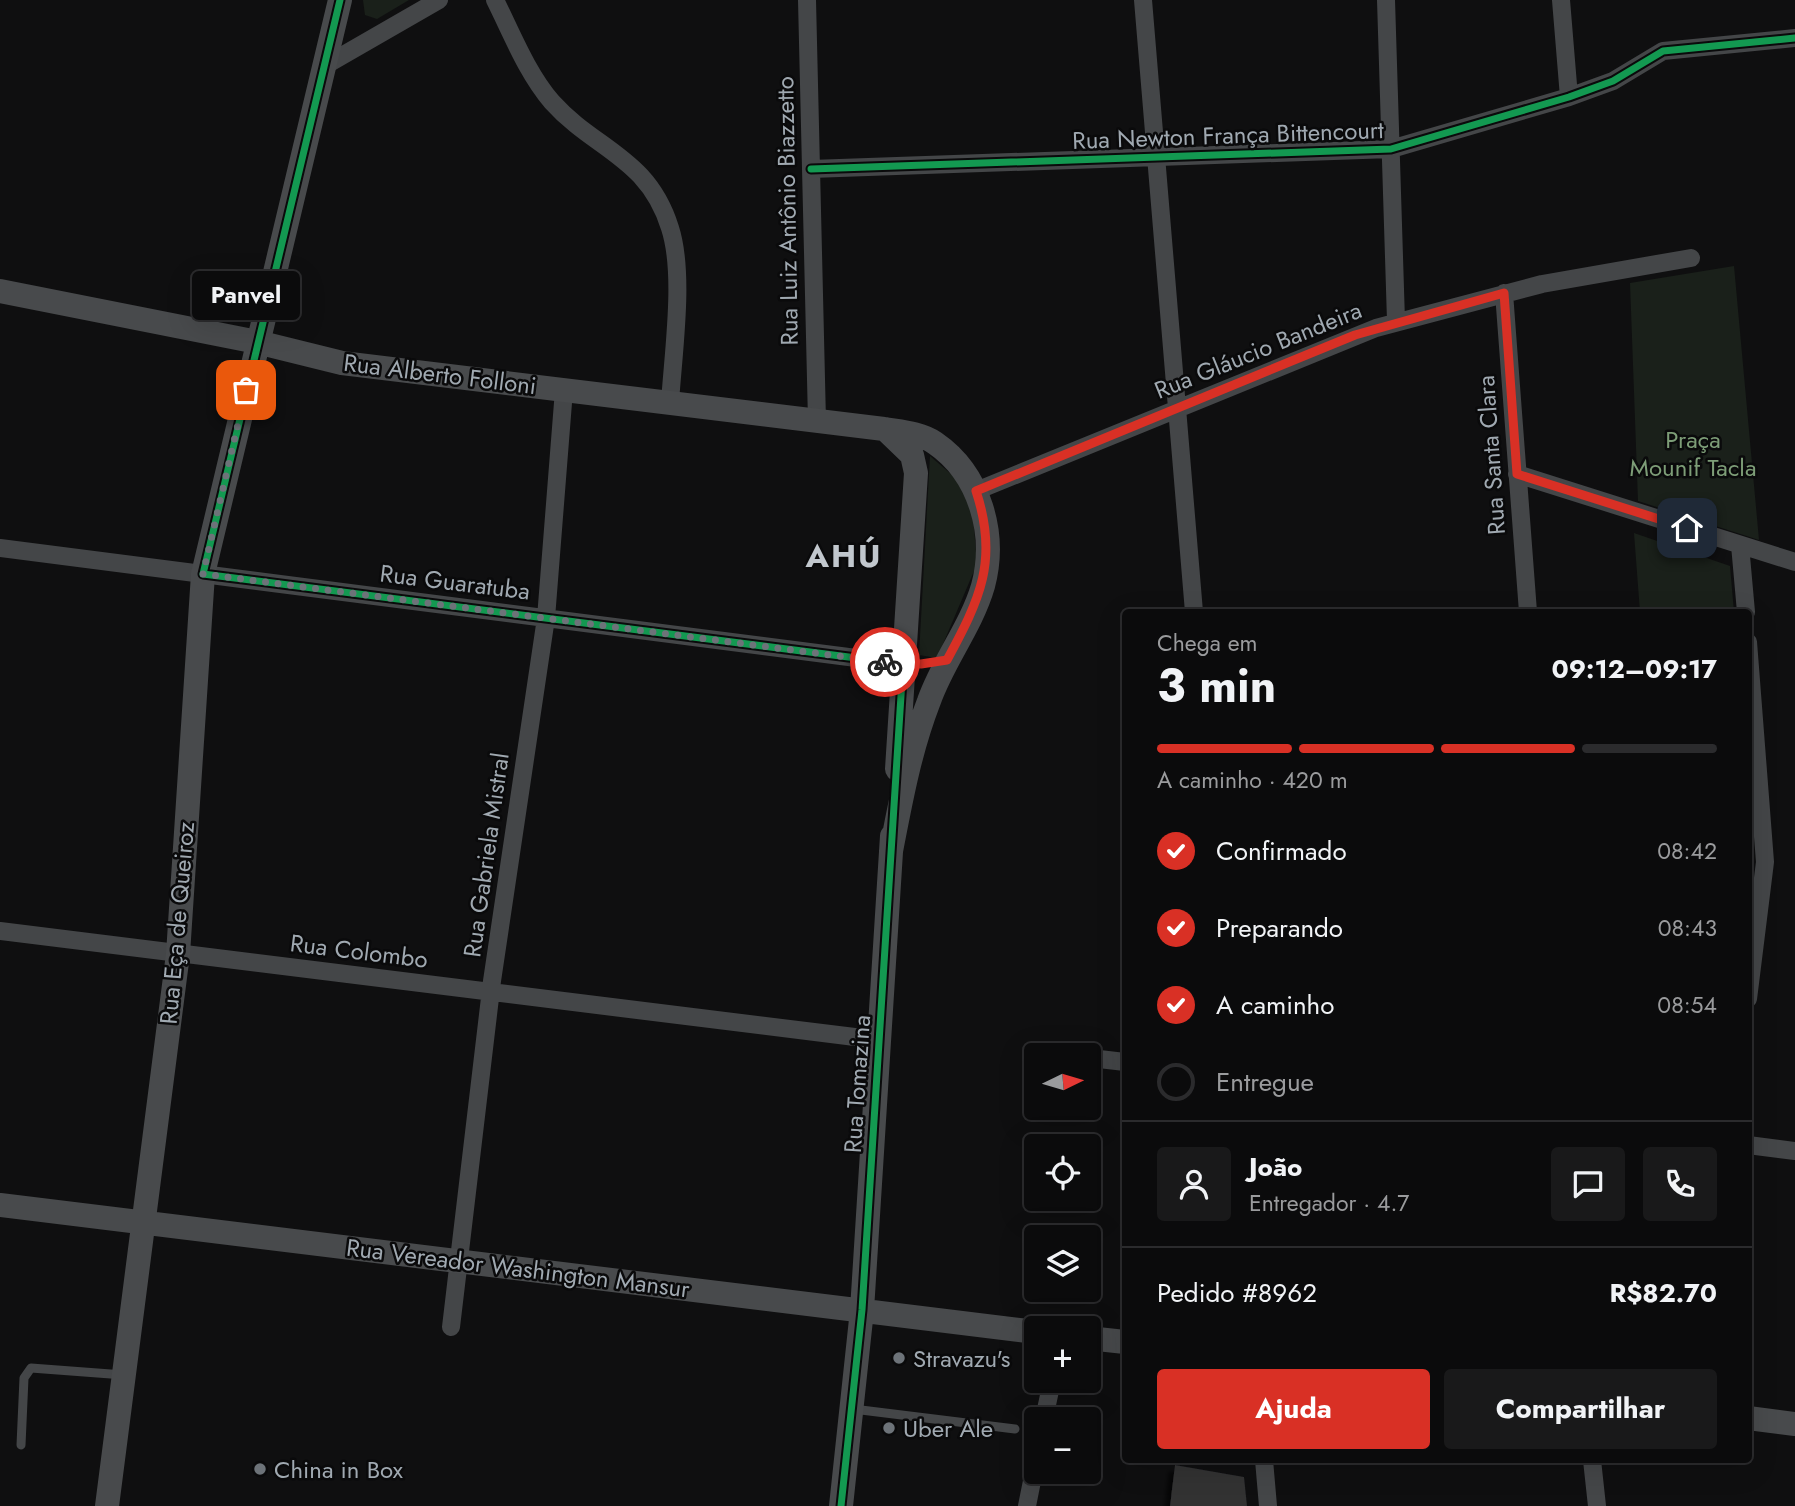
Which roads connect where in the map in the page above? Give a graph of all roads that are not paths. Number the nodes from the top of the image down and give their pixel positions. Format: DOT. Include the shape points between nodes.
graph roads {
  1 [pos="340,0"];
  2 [pos="439,0"];
  3 [pos="495,0"];
  4 [pos="807,0"];
  5 [pos="1143,0"];
  6 [pos="1386,0"];
  7 [pos="1561,0"];
  8 [pos="1795,38"];
  9 [pos="326,65"];
  10 [pos="1569,97"];
  11 [pos="1391,149"];
  12 [pos="1156,157"];
  13 [pos="811,169"];
  14 [pos="1691,258"];
  15 [pos="0,291"];
  16 [pos="1504,293"];
  17 [pos="1396,321"];
  18 [pos="257,342"];
  19 [pos="564,390"];
  20 [pos="670,403"];
  21 [pos="1177,410"];
  22 [pos="817,421"];
  23 [pos="884,429"];
  24 [pos="1517,474"];
  25 [pos="976,491"];
  26 [pos="1740,545"];
  27 [pos="0,548"];
  28 [pos="1795,562"];
  29 [pos="203,574"];
  30 [pos="1194,609"];
  31 [pos="1528,609"];
  32 [pos="1746,609"];
  33 [pos="546,618"];
  34 [pos="947,660"];
  35 [pos="903,664"];
  36 [pos="1752,690"];
  37 [pos="891,850"];
  38 [pos="0,931"];
  39 [pos="178,954"];
  40 [pos="1752,963"];
  41 [pos="491,992"];
  42 [pos="879,1040"];
  43 [pos="1101,1059"];
  44 [pos="1122,1062"];
  45 [pos="1752,1146"];
  46 [pos="1795,1151"];
  47 [pos="0,1205"];
  48 [pos="143,1223"];
  49 [pos="459,1261"];
  50 [pos="862,1310"];
  51 [pos="451,1327"];
  52 [pos="1024,1330"];
  53 [pos="1101,1339"];
  54 [pos="1122,1342"];
  55 [pos="125,1375"];
  56 [pos="851,1409"];
  57 [pos="1752,1419"];
  58 [pos="1795,1424"];
  59 [pos="1015,1429"];
  60 [pos="21,1445"];
  61 [pos="1264,1463"];
  62 [pos="1592,1463"];
  63 [pos="1031,1484"];
  64 [pos="107,1506"];
  65 [pos="841,1506"];
  66 [pos="1027,1506"];
  67 [pos="1268,1506"];
  68 [pos="1597,1506"];
  1 -- 9 [label="main road, Rua Eça de Queiroz"];
  2 -- 9 [label="street"];
  3 -- 20 [label="street" via="553,103 632,165 660,202 676,254"];
  4 -- 13 [label="street, Rua Luiz Antônio Biazzetto"];
  5 -- 12 [label="street"];
  6 -- 11 [label="street"];
  7 -- 10 [label="street"];
  8 -- 10 [label="street, Rua Newton França Bittencourt" via="1663,51 1613,81"];
  9 -- 18 [label="main road, Rua Eça de Queiroz"];
  10 -- 11 [label="street, Rua Newton França Bittencourt"];
  11 -- 12 [label="street, Rua Newton França Bittencourt"];
  11 -- 17 [label="street"];
  12 -- 13 [label="street, Rua Newton França Bittencourt"];
  12 -- 21 [label="street"];
  13 -- 22 [label="street, Rua Luiz Antônio Biazzetto"];
  14 -- 16 [label="street, Rua Gláucio Bandeira"];
  15 -- 18 [label="main road, Rua Alberto Folloni"];
  16 -- 17 [label="street, Rua Gláucio Bandeira"];
  16 -- 24 [label="street, Rua Santa Clara"];
  17 -- 21 [label="street, Rua Gláucio Bandeira"];
  18 -- 19 [label="main road, Rua Alberto Folloni" via="342,363"];
  18 -- 29 [label="main road, Rua Eça de Queiroz"];
  19 -- 20 [label="main road, Rua Alberto Folloni"];
  19 -- 33 [label="street, Rua Gabriela Mistral"];
  20 -- 22 [label="main road, Rua Alberto Folloni"];
  21 -- 25 [label="street, Rua Gláucio Bandeira"];
  21 -- 30 [label="street"];
  22 -- 23 [label="main road, Rua Alberto Folloni"];
  23 -- 25 [label="main road, Rua Tomazina" via="934,442"];
  23 -- 35 [label="main road, Rua Tomazina" via="912,456 916,473"];
  24 -- 26 [label="street"];
  24 -- 31 [label="street, Rua Santa Clara"];
  25 -- 34 [label="main road, Rua Tomazina" via="983,510 987,563 975,609"];
  26 -- 28 [label="street"];
  26 -- 32 [label="street"];
  27 -- 29 [label="street, Rua Guaratuba"];
  29 -- 33 [label="street, Rua Guaratuba"];
  29 -- 39 [label="main road, Rua Eça de Queiroz"];
  33 -- 35 [label="street, Rua Guaratuba"];
  33 -- 41 [label="street, Rua Gabriela Mistral"];
  34 -- 35 [label="main road"];
  34 -- 37 [label="main road, Rua Tomazina" via="906,769"];
  35 -- 37 [label="main road, Rua Tomazina"];
  36 -- 40 [label="street" via="1765,847"];
  37 -- 42 [label="main road, Rua Tomazina"];
  38 -- 39 [label="street, Rua Colombo"];
  39 -- 41 [label="street, Rua Colombo"];
  39 -- 48 [label="main road, Rua Eça de Queiroz"];
  41 -- 42 [label="street, Rua Colombo"];
  41 -- 49 [label="street, Rua Gabriela Mistral"];
  42 -- 50 [label="main road, Rua Tomazina"];
  43 -- 44 [label="street"];
  45 -- 46 [label="street"];
  47 -- 48 [label="main road, Rua Vereador Washington Mansur"];
  48 -- 49 [label="main road, Rua Vereador Washington Mansur"];
  48 -- 55 [label="main road, Rua Eça de Queiroz"];
  49 -- 50 [label="main road, Rua Vereador Washington Mansur"];
  49 -- 51 [label="street, Rua Gabriela Mistral"];
  50 -- 52 [label="main road, Rua Vereador Washington Mansur"];
  50 -- 56 [label="main road, Rua Tomazina"];
  53 -- 54 [label="main road"];
  55 -- 60 [label="lane" via="31,1368 24,1378"];
  55 -- 64 [label="main road, Rua Eça de Queiroz"];
  56 -- 59 [label="lane"];
  56 -- 65 [label="main road, Rua Tomazina"];
  57 -- 58 [label="main road"];
  61 -- 67 [label="street"];
  62 -- 68 [label="street"];
  63 -- 66 [label="street"];
}
